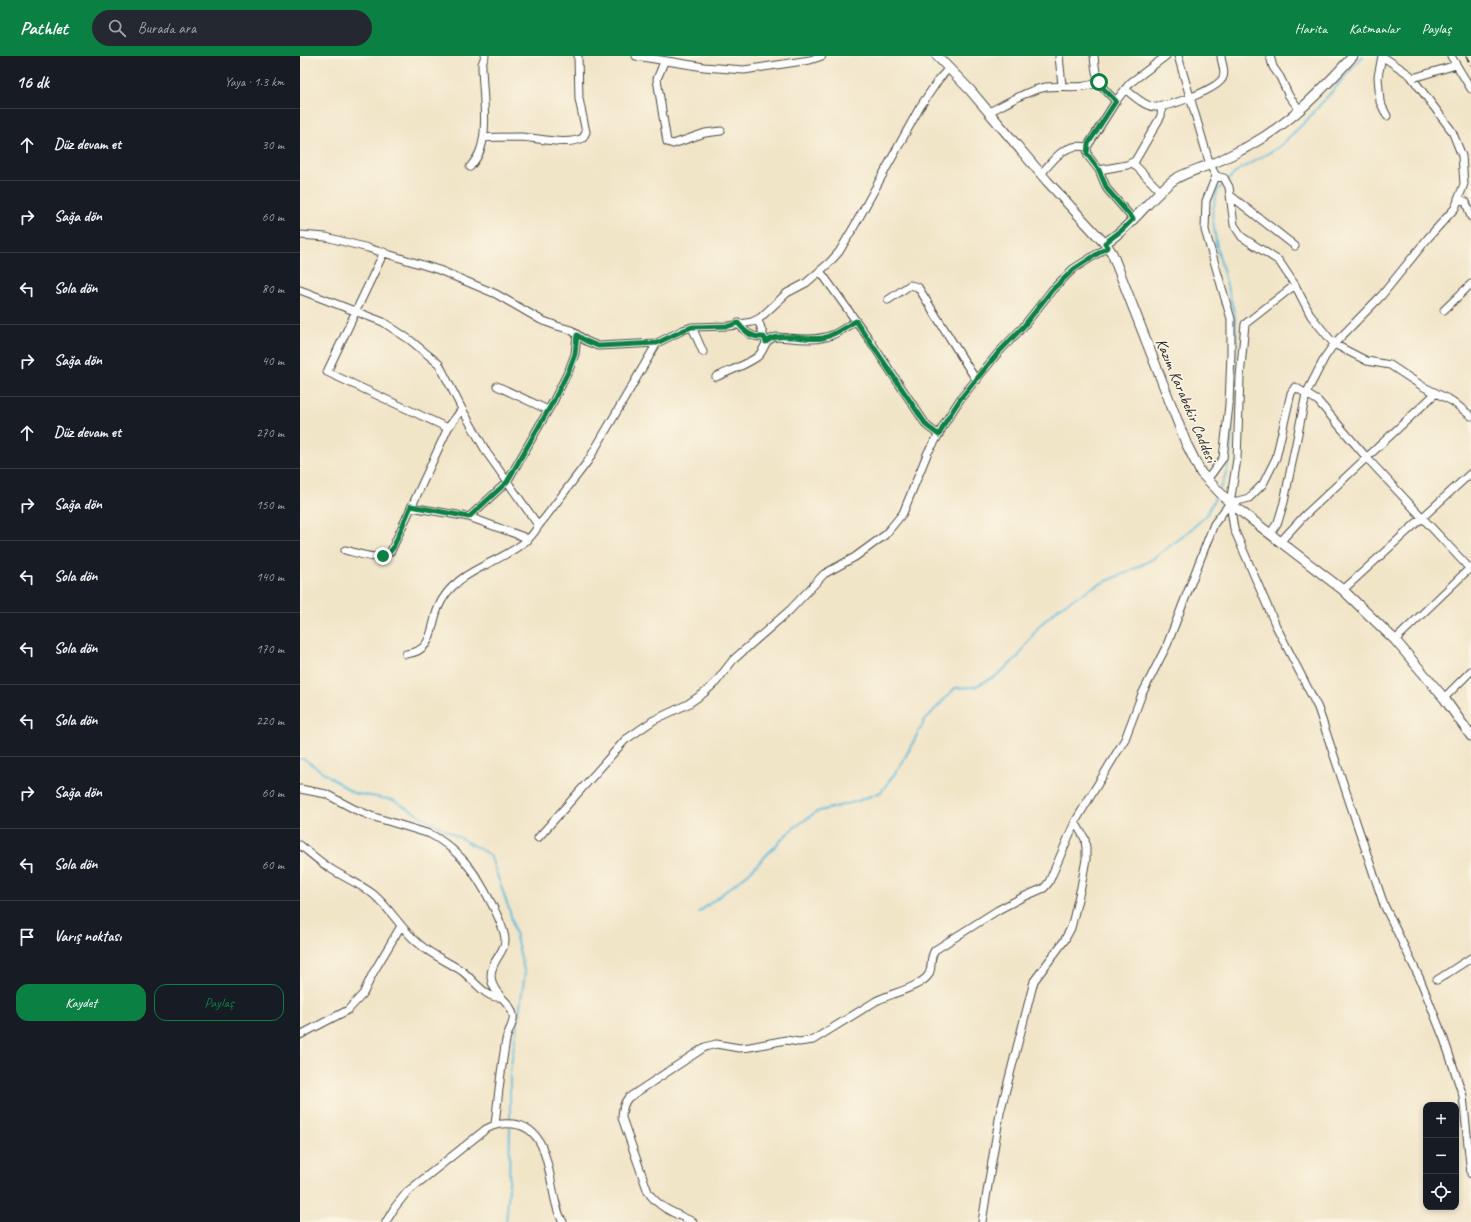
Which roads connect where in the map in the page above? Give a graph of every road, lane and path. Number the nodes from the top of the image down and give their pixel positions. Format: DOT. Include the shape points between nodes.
graph roads {
  1 [pos="484,56"];
  2 [pos="578,56"];
  3 [pos="636,56"];
  4 [pos="822,56"];
  5 [pos="937,56"];
  6 [pos="1059,56"];
  7 [pos="1094,56"];
  8 [pos="1166,56"];
  9 [pos="1178,56"];
  10 [pos="1221,56"];
  11 [pos="1270,56"];
  12 [pos="1353,56"];
  13 [pos="1382,56"];
  14 [pos="1451,56"];
  15 [pos="664,62"];
  16 [pos="1456,65"];
  17 [pos="949,68"];
  18 [pos="1413,78"];
  19 [pos="1099,82"];
  20 [pos="1062,86"];
  21 [pos="1125,89"];
  22 [pos="1471,89"];
  23 [pos="1191,98"];
  24 [pos="1116,101"];
  25 [pos="1162,106"];
  26 [pos="1300,110"];
  27 [pos="989,112"];
  28 [pos="1387,116"];
  29 [pos="721,131"];
  30 [pos="484,138"];
  31 [pos="1087,148"];
  32 [pos="1133,163"];
  33 [pos="1210,165"];
  34 [pos="470,167"];
  35 [pos="1099,170"];
  36 [pos="1041,174"];
  37 [pos="1220,177"];
  38 [pos="1160,192"];
  39 [pos="1231,196"];
  40 [pos="1458,198"];
  41 [pos="1471,217"];
  42 [pos="1133,219"];
  43 [pos="300,235"];
  44 [pos="1107,245"];
  45 [pos="1295,246"];
  46 [pos="384,252"];
  47 [pos="820,271"];
  48 [pos="1471,284"];
  49 [pos="1295,285"];
  50 [pos="301,292"];
  51 [pos="888,300"];
  52 [pos="356,310"];
  53 [pos="1444,310"];
  54 [pos="756,320"];
  55 [pos="856,321"];
  56 [pos="738,323"];
  57 [pos="692,327"];
  58 [pos="577,335"];
  59 [pos="765,340"];
  60 [pos="657,343"];
  61 [pos="1334,344"];
  62 [pos="703,352"];
  63 [pos="716,377"];
  64 [pos="977,380"];
  65 [pos="496,386"];
  66 [pos="1306,394"];
  67 [pos="1436,394"];
  68 [pos="462,409"];
  69 [pos="548,410"];
  70 [pos="1471,416"];
  71 [pos="448,428"];
  72 [pos="939,435"];
  73 [pos="1367,458"];
  74 [pos="1471,473"];
  75 [pos="1207,480"];
  76 [pos="507,482"];
  77 [pos="1230,503"];
  78 [pos="411,506"];
  79 [pos="469,517"];
  80 [pos="1423,517"];
  81 [pos="538,525"];
  82 [pos="1270,534"];
  83 [pos="528,540"];
  84 [pos="1280,542"];
  85 [pos="345,550"];
  86 [pos="1471,568"];
  87 [pos="1343,590"];
  88 [pos="1395,640"];
  89 [pos="406,654"];
  90 [pos="1471,671"];
  91 [pos="1444,698"];
  92 [pos="1471,736"];
  93 [pos="300,788"];
  94 [pos="1075,822"];
  95 [pos="538,838"];
  96 [pos="300,845"];
  97 [pos="401,926"];
  98 [pos="1471,958"];
  99 [pos="1437,980"];
  100 [pos="500,997"];
  101 [pos="300,1035"];
  102 [pos="499,1124"];
  103 [pos="1471,1174"];
  104 [pos="386,1222"];
  105 [pos="563,1222"];
  106 [pos="694,1222"];
  107 [pos="982,1222"];
  1 -- 30 [label="street"];
  2 -- 30 [label="street" via="579,99 586,132 583,138 560,141 520,137"];
  3 -- 15 [label="street"];
  4 -- 15 [label="street" via="744,70"];
  5 -- 17 [label="street, Kazım Karabekir Caddesi"];
  6 -- 20 [label="street"];
  7 -- 19 [label="street"];
  8 -- 21 [label="street" via="1134,79"];
  9 -- 23 [label="street"];
  10 -- 23 [label="street" via="1224,72 1222,81"];
  11 -- 26 [label="street" via="1273,67 1289,96"];
  12 -- 26 [label="street"];
  13 -- 18 [label="street"];
  13 -- 28 [label="street" via="1378,77 1380,102"];
  14 -- 16 [label="street"];
  15 -- 29 [label="street" via="657,80 667,142 673,144 705,133"];
  16 -- 18 [label="street"];
  16 -- 22 [label="street"];
  17 -- 27 [label="street, Kazım Karabekir Caddesi"];
  17 -- 47 [label="street" via="920,107 839,252"];
  18 -- 40 [label="street" via="1452,132 1462,156 1464,184"];
  19 -- 20 [label="street" via="1091,86"];
  19 -- 24 [label="street"];
  20 -- 27 [label="street" via="1044,88 1019,96"];
  21 -- 24 [label="street"];
  21 -- 25 [label="street" via="1147,105"];
  23 -- 25 [label="street"];
  23 -- 33 [label="street"];
  24 -- 31 [label="street"];
  25 -- 32 [label="street" via="1161,116"];
  26 -- 33 [label="street" via="1265,136"];
  27 -- 36 [label="street, Kazım Karabekir Caddesi"];
  30 -- 34 [label="street" via="478,156"];
  31 -- 35 [label="street" via="1088,156"];
  31 -- 36 [label="street" via="1077,146 1066,149"];
  32 -- 35 [label="street"];
  32 -- 38 [label="street"];
  33 -- 37 [label="street"];
  33 -- 38 [label="street" via="1182,175"];
  35 -- 42 [label="street" via="1107,189"];
  36 -- 44 [label="street, Kazım Karabekir Caddesi"];
  37 -- 39 [label="street" via="1229,187"];
  37 -- 75 [label="street" via="1206,201 1204,230 1231,319 1229,405 1223,458"];
  38 -- 42 [label="street"];
  39 -- 45 [label="street"];
  39 -- 49 [label="street" via="1234,226 1242,237 1278,261"];
  40 -- 41 [label="street" via="1466,202"];
  40 -- 61 [label="street" via="1455,208 1382,295"];
  42 -- 44 [label="street"];
  43 -- 46 [label="street" via="326,237"];
  44 -- 64 [label="street" via="1052,290"];
  44 -- 75 [label="street, Kazım Karabekir Caddesi" via="1186,443"];
  46 -- 52 [label="street"];
  46 -- 58 [label="street" via="470,282 541,320 571,330"];
  47 -- 54 [label="street" via="806,283 787,293"];
  47 -- 55 [label="street"];
  48 -- 53 [label="street"];
  49 -- 61 [label="street" via="1311,316"];
  49 -- 77 [label="street" via="1245,324 1237,459"];
  50 -- 52 [label="street"];
  51 -- 64 [label="street" via="910,285 918,287"];
  52 -- 68 [label="street" via="383,322 439,364"];
  52 -- 71 [label="street" via="327,372"];
  54 -- 56 [label="street"];
  54 -- 59 [label="street"];
  55 -- 59 [label="street" via="828,337 776,337"];
  55 -- 72 [label="street" via="927,426"];
  56 -- 57 [label="street" via="729,326"];
  56 -- 59 [label="street" via="750,334"];
  57 -- 60 [label="street"];
  57 -- 62 [label="street"];
  58 -- 60 [label="street" via="598,346"];
  58 -- 69 [label="street" via="572,362"];
  59 -- 63 [label="street" via="758,356"];
  60 -- 81 [label="street" via="588,461"];
  61 -- 66 [label="street"];
  61 -- 67 [label="street" via="1367,361 1390,365"];
  64 -- 72 [label="street" via="957,404"];
  65 -- 69 [label="street"];
  66 -- 73 [label="street" via="1318,401"];
  66 -- 77 [label="street" via="1295,387 1291,393 1276,458 1263,484 1249,498"];
  66 -- 82 [label="street" via="1284,502 1278,522"];
  67 -- 70 [label="street" via="1456,403"];
  67 -- 73 [label="street"];
  68 -- 71 [label="street"];
  68 -- 76 [label="street"];
  69 -- 76 [label="street"];
  71 -- 78 [label="street"];
  72 -- 95 [label="street" via="923,462 903,513 885,535 855,557 824,574 776,623 733,660 704,693 688,704 654,720 625,740"];
  73 -- 80 [label="street"];
  73 -- 84 [label="street" via="1304,516"];
  74 -- 80 [label="street"];
  75 -- 77 [label="street, Kazım Karabekir Caddesi"];
  76 -- 79 [label="street"];
  76 -- 81 [label="street"];
  77 -- 82 [label="street, Kazım Karabekir Caddesi"];
  77 -- 94 [label="street" via="1214,524 1167,645 1142,694 1125,739"];
  77 -- 103 [label="street" via="1234,529 1276,626 1318,708 1384,905 1420,980 1444,1039 1463,1096"];
  78 -- 79 [label="street"];
  78 -- 85 [label="street" via="389,553 376,557"];
  79 -- 83 [label="street"];
  80 -- 86 [label="street"];
  80 -- 87 [label="street"];
  81 -- 83 [label="street"];
  82 -- 84 [label="street, Kazım Karabekir Caddesi"];
  83 -- 89 [label="street" via="506,555 472,571 453,586 439,606 426,646"];
  84 -- 87 [label="street, Kazım Karabekir Caddesi"];
  86 -- 88 [label="street"];
  87 -- 88 [label="street, Kazım Karabekir Caddesi"];
  88 -- 91 [label="street, Kazım Karabekir Caddesi"];
  90 -- 91 [label="street"];
  91 -- 92 [label="street, Kazım Karabekir Caddesi"];
  93 -- 100 [label="street" via="326,794 371,816 430,834 443,842 469,867 489,898 505,935 504,947 491,973 494,987"];
  94 -- 106 [label="street" via="1044,888 998,910 935,950 926,978 876,1001 813,1040 786,1040 739,1048 716,1044 705,1047 628,1098 623,1105 622,1118 648,1192 655,1202 665,1209"];
  94 -- 107 [label="street" via="1085,839 1086,848 1081,886 1071,928 1034,981 1000,1113"];
  96 -- 97 [label="street" via="377,898"];
  97 -- 100 [label="street" via="425,949 464,972 488,995"];
  97 -- 101 [label="street" via="363,994 348,1010"];
  98 -- 99 [label="street"];
  100 -- 102 [label="street" via="512,1009 514,1016 506,1040"];
  102 -- 104 [label="street" via="486,1129 411,1189"];
  102 -- 105 [label="street" via="524,1127 531,1132 543,1150"];
}
